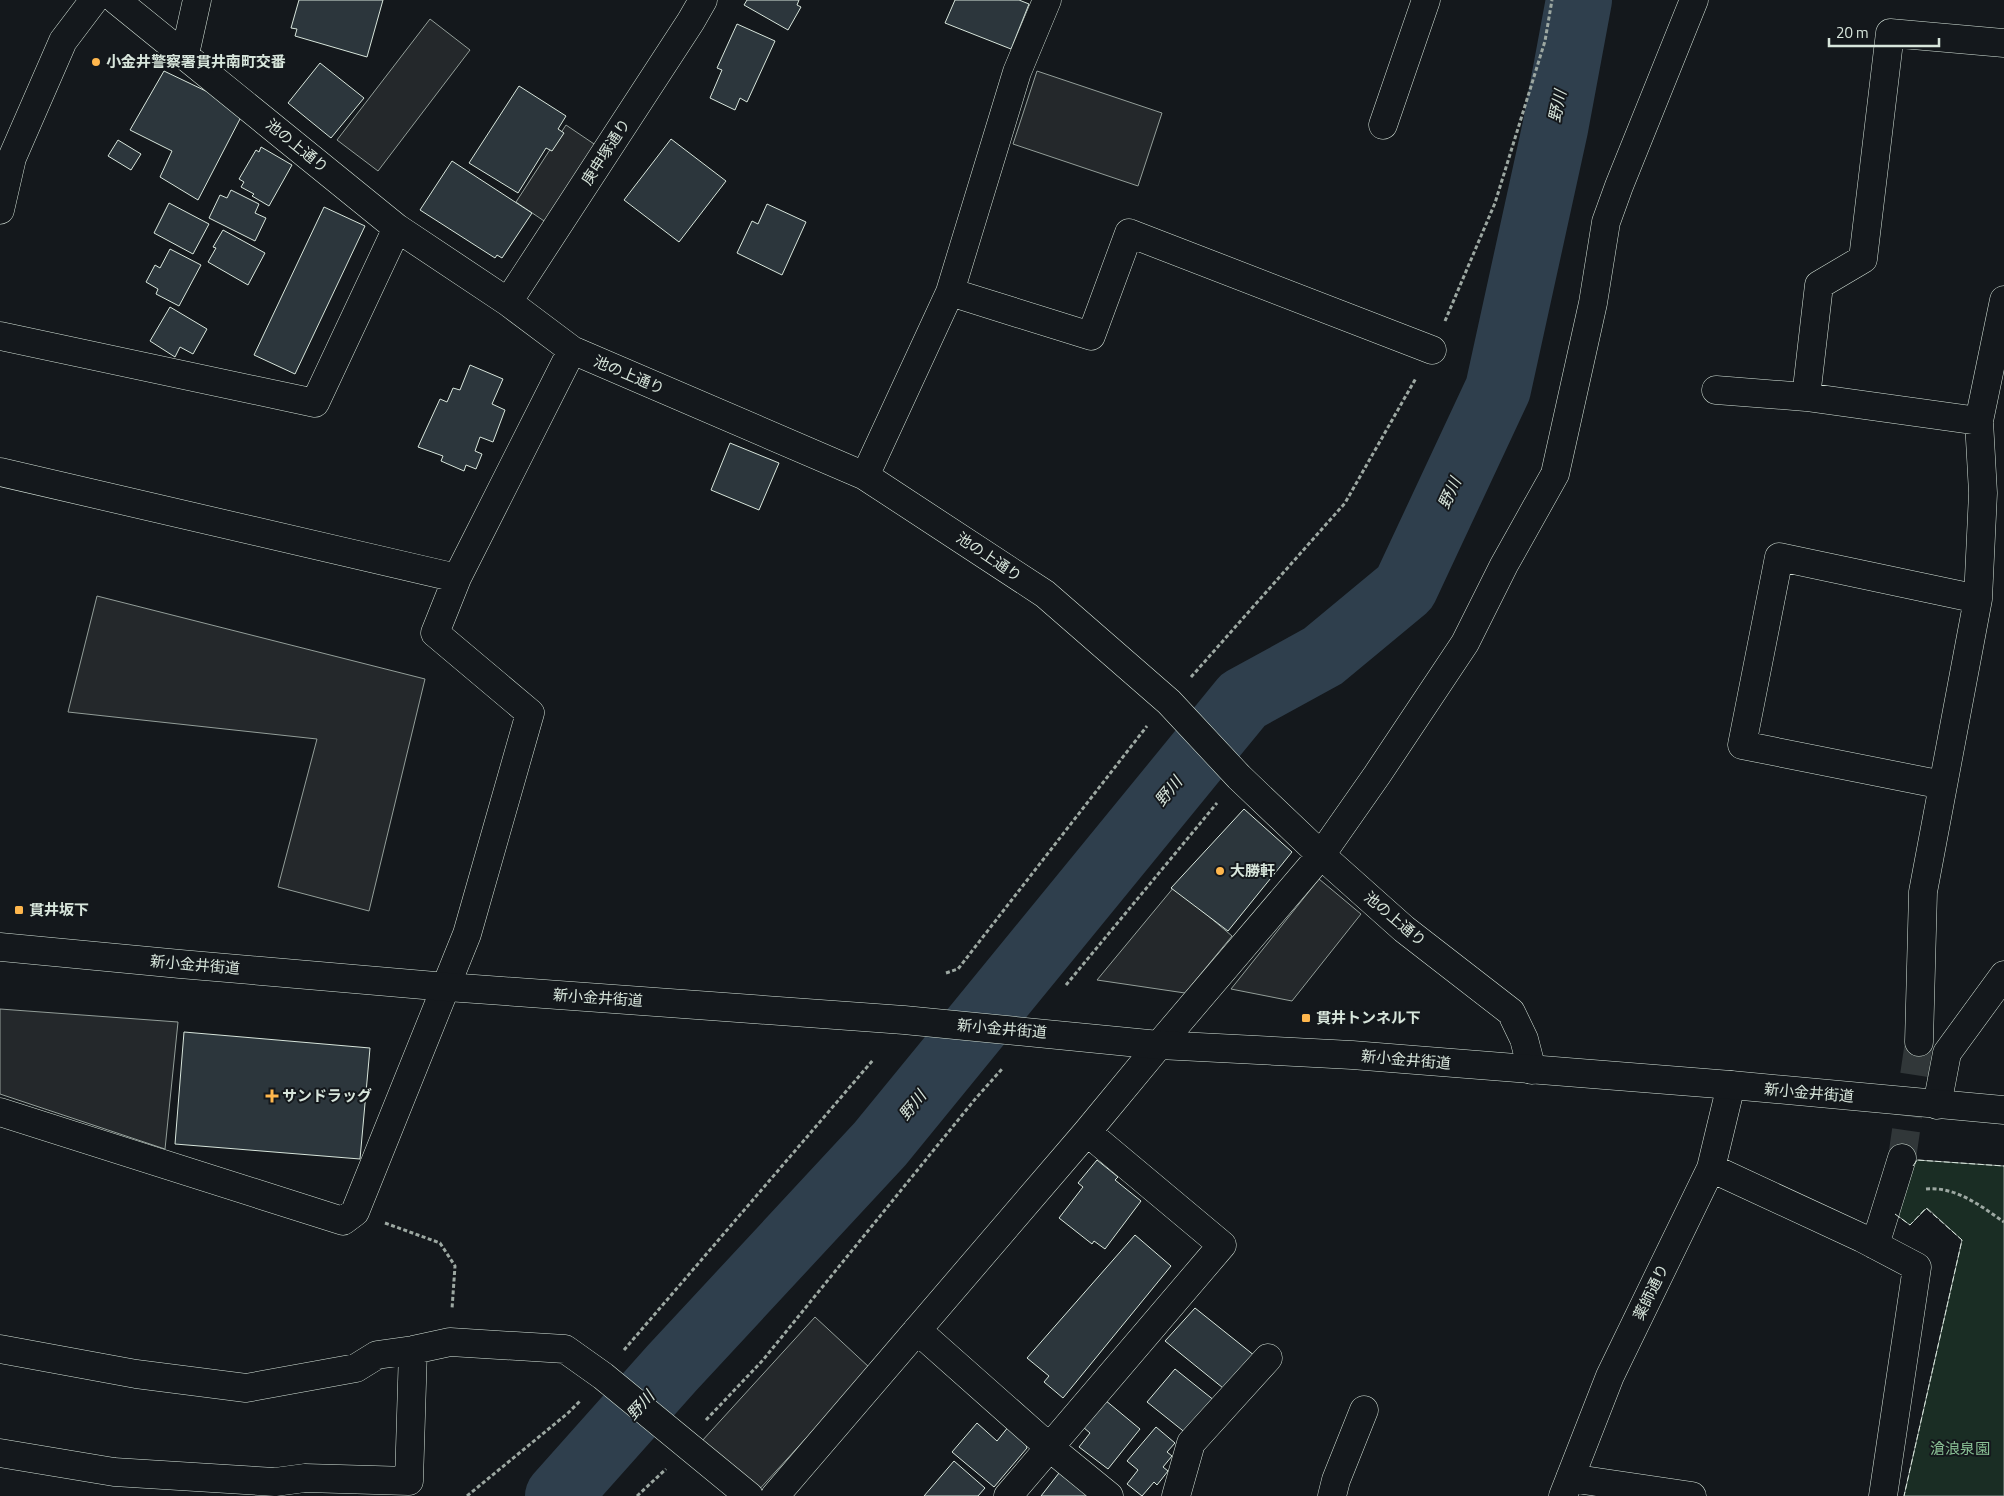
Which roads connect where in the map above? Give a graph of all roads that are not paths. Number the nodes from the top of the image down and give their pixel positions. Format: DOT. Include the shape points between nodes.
graph roads {
  1 [pos="94,0"];
  2 [pos="116,0"];
  3 [pos="198,0"];
  4 [pos="703,0"];
  5 [pos="1047,0"];
  6 [pos="1426,0"];
  7 [pos="1694,0"];
  8 [pos="2004,43"];
  9 [pos="185,54"];
  10 [pos="1383,125"];
  11 [pos="0,210"];
  12 [pos="397,228"];
  13 [pos="950,292"];
  14 [pos="2004,300"];
  15 [pos="508,302"];
  16 [pos="0,336"];
  17 [pos="572,350"];
  18 [pos="1432,350"];
  19 [pos="1716,390"];
  20 [pos="1806,397"];
  21 [pos="1979,421"];
  22 [pos="0,472"];
  23 [pos="865,476"];
  24 [pos="1994,494"];
  25 [pos="457,578"];
  26 [pos="1978,599"];
  27 [pos="1942,785"];
  28 [pos="1321,855"];
  29 [pos="0,947"];
  30 [pos="2004,975"];
  31 [pos="447,987"];
  32 [pos="1919,1042"];
  33 [pos="1158,1045"];
  34 [pos="1532,1070"];
  35 [pos="1731,1085"];
  36 [pos="1936,1105"];
  37 [pos="2004,1110"];
  38 [pos="0,1112"];
  39 [pos="1087,1132"];
  40 [pos="1902,1158"];
  41 [pos="1711,1168"];
  42 [pos="1879,1233"];
  43 [pos="917,1330"];
  44 [pos="0,1349"];
  45 [pos="413,1350"];
  46 [pos="1268,1358"];
  47 [pos="1364,1410"];
  48 [pos="1049,1447"];
  49 [pos="0,1452"];
  50 [pos="1567,1487"];
  51 [pos="274,1489"];
  52 [pos="414,1489"];
  53 [pos="749,1496"];
  54 [pos="775,1496"];
  55 [pos="1008,1496"];
  56 [pos="1109,1496"];
  57 [pos="1176,1496"];
  58 [pos="1332,1496"];
  59 [pos="1692,1496"];
  60 [pos="1883,1496"];
  1 -- 11 [label="street" via="63,41 12,158"];
  2 -- 9 [label="street, 池の上通り"];
  3 -- 9 [label="street"];
  4 -- 15 [label="street, 庚申塚通り"];
  5 -- 13 [label="street" via="1017,72"];
  6 -- 10 [label="street"];
  7 -- 28 [label="street" via="1606,222 1591,312 1555,474 1465,643"];
  8 -- 20 [label="street" via="1890,33 1863,259 1819,285"];
  9 -- 12 [label="street, 池の上通り"];
  12 -- 15 [label="street, 池の上通り"];
  12 -- 16 [label="street" via="314,403"];
  13 -- 18 [label="street" via="1090,336 1129,233"];
  13 -- 23 [label="street"];
  14 -- 21 [label="street"];
  15 -- 17 [label="street, 池の上通り"];
  17 -- 23 [label="street, 池の上通り"];
  17 -- 25 [label="street"];
  19 -- 20 [label="street"];
  20 -- 21 [label="street"];
  21 -- 24 [label="street"];
  22 -- 25 [label="street"];
  23 -- 28 [label="street, 池の上通り" via="1045,594 1169,702"];
  24 -- 26 [label="street"];
  25 -- 31 [label="street" via="435,633 530,713 468,934"];
  26 -- 27 [label="street"];
  26 -- 27 [label="street" via="1779,557 1743,736 1742,745"];
  27 -- 32 [label="street" via="1923,892"];
  28 -- 33 [label="street"];
  28 -- 34 [label="street, 池の上通り" via="1404,929 1511,1012 1524,1039"];
  29 -- 31 [label="street, 新小金井街道"];
  30 -- 36 [label="street" via="1947,1053"];
  31 -- 33 [label="street, 新小金井街道" via="904,1020"];
  31 -- 38 [label="street" via="355,1212 343,1221"];
  33 -- 34 [label="street, 新小金井街道" via="1352,1055"];
  33 -- 39 [label="street"];
  34 -- 35 [label="street, 新小金井街道"];
  35 -- 36 [label="street, 新小金井街道"];
  35 -- 41 [label="street, 薬師通り"];
  36 -- 37 [label="street, 新小金井街道"];
  39 -- 43 [label="street"];
  39 -- 48 [label="street" via="1222,1245"];
  40 -- 42 [label="street"];
  41 -- 42 [label="street"];
  41 -- 50 [label="street, 薬師通り" via="1610,1376"];
  42 -- 60 [label="street" via="1917,1267"];
  43 -- 48 [label="street"];
  43 -- 54 [label="street"];
  44 -- 45 [label="street" via="136,1374 246,1388 356,1368 377,1355"];
  45 -- 52 [label="street"];
  45 -- 53 [label="street" via="450,1342 565,1349 603,1376"];
  46 -- 57 [label="street" via="1191,1443"];
  47 -- 58 [label="street"];
  48 -- 55 [label="street"];
  48 -- 56 [label="street"];
  49 -- 51 [label="street" via="114,1472"];
  50 -- 59 [label="street"];
  51 -- 52 [label="street" via="305,1478"];
}
